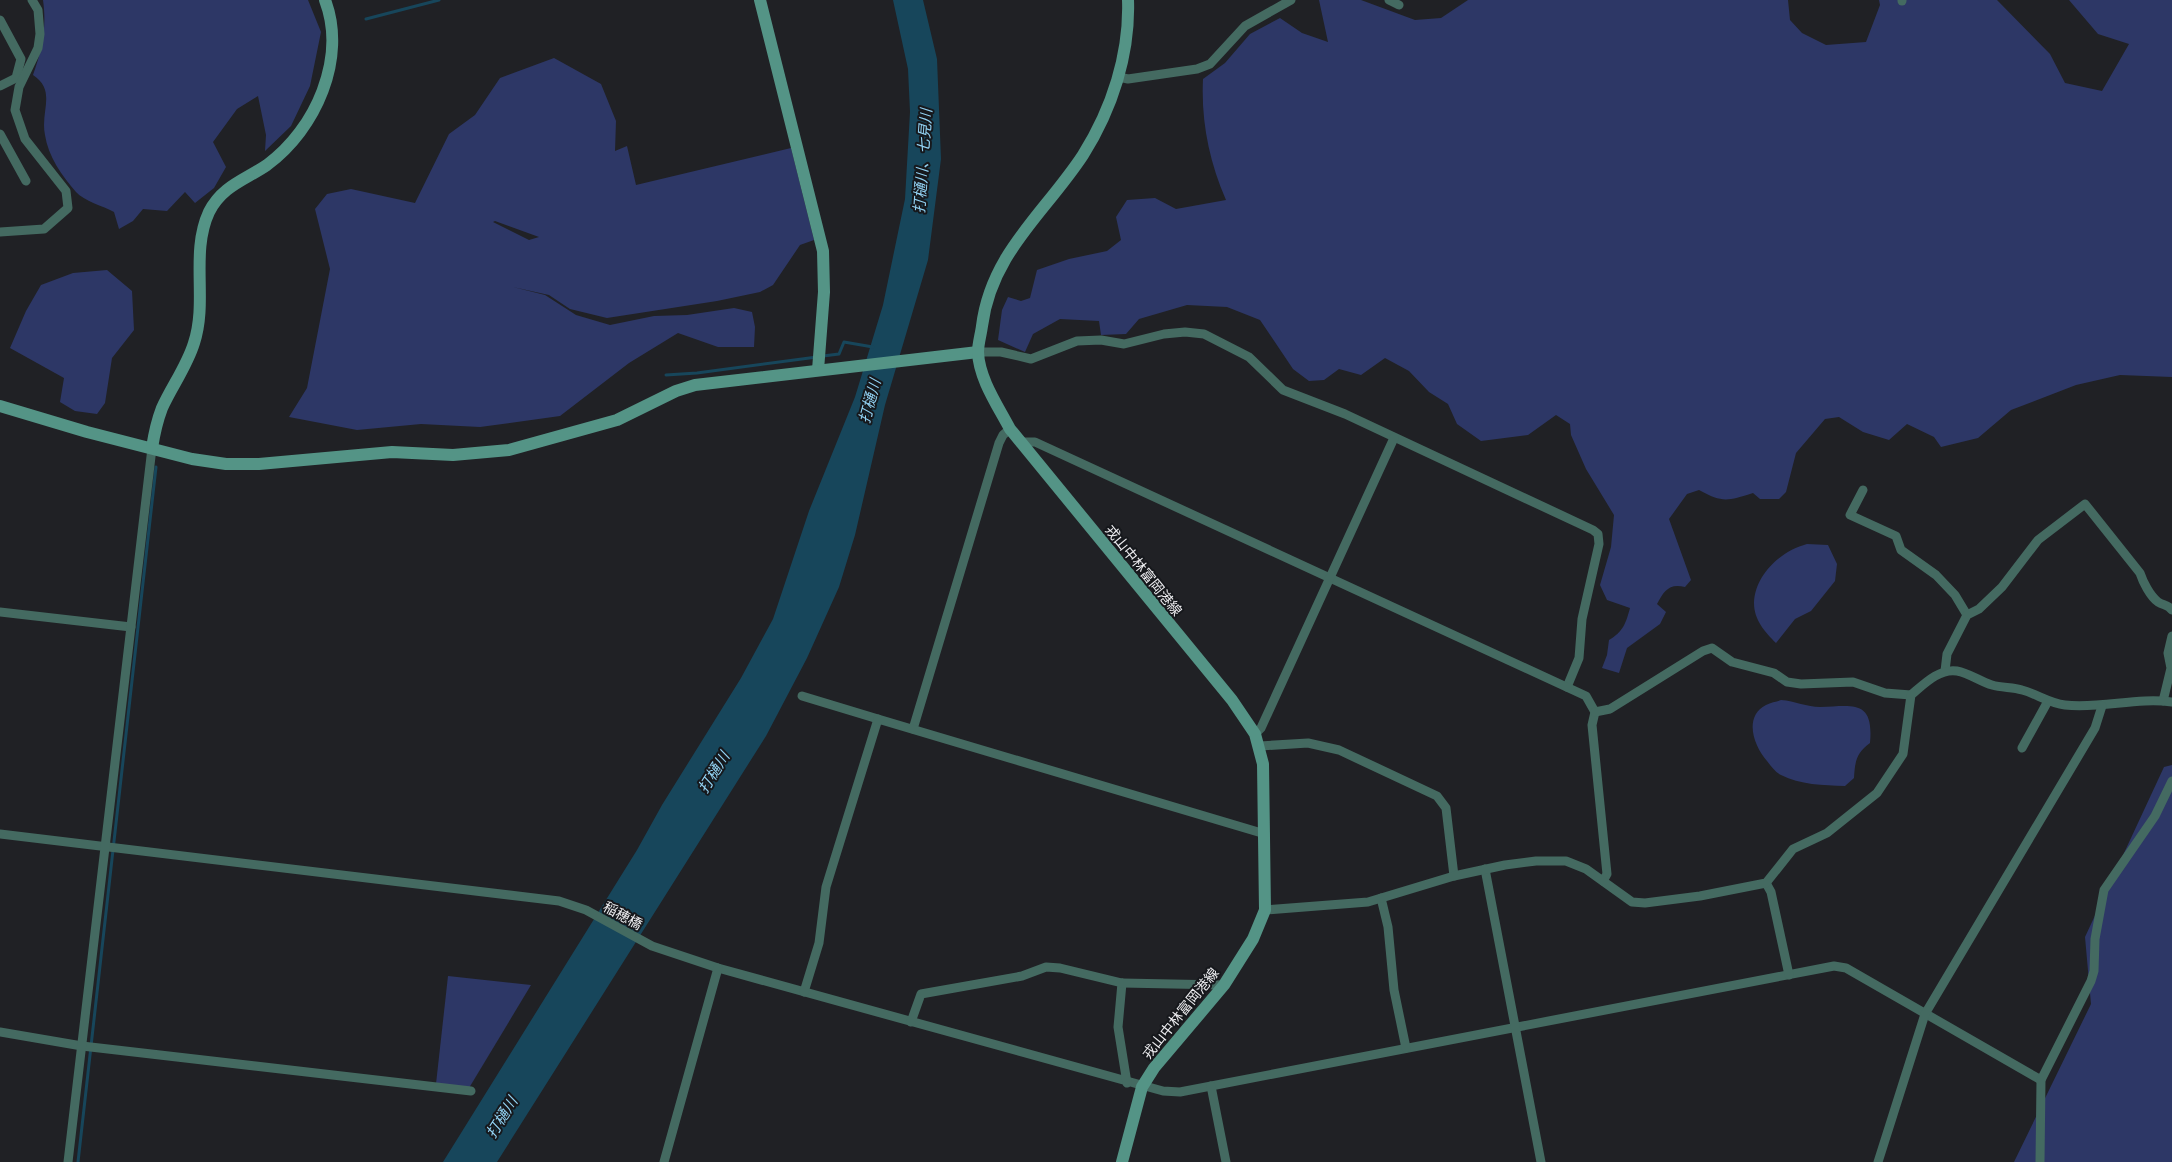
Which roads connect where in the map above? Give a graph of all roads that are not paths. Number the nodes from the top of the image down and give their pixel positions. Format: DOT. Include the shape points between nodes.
graph roads {
  1 [pos="32,0"];
  2 [pos="325,0"];
  3 [pos="760,0"];
  4 [pos="1128,0"];
  5 [pos="1291,0"];
  6 [pos="1389,0"];
  7 [pos="1399,5"];
  8 [pos="0,20"];
  9 [pos="1119,77"];
  10 [pos="0,86"];
  11 [pos="0,134"];
  12 [pos="3,148"];
  13 [pos="26,181"];
  14 [pos="0,232"];
  15 [pos="978,352"];
  16 [pos="818,370"];
  17 [pos="0,406"];
  18 [pos="1010,429"];
  19 [pos="1394,438"];
  20 [pos="1020,442"];
  21 [pos="152,448"];
  22 [pos="1863,490"];
  23 [pos="1330,580"];
  24 [pos="2170,604"];
  25 [pos="0,612"];
  26 [pos="1967,615"];
  27 [pos="130,627"];
  28 [pos="2172,636"];
  29 [pos="1945,672"];
  30 [pos="1567,687"];
  31 [pos="1911,695"];
  32 [pos="802,696"];
  33 [pos="2048,701"];
  34 [pos="2167,701"];
  35 [pos="2102,706"];
  36 [pos="1595,712"];
  37 [pos="878,719"];
  38 [pos="913,730"];
  39 [pos="1257,740"];
  40 [pos="2022,748"];
  41 [pos="2172,781"];
  42 [pos="0,834"];
  43 [pos="1265,834"];
  44 [pos="106,847"];
  45 [pos="1485,869"];
  46 [pos="1454,876"];
  47 [pos="1603,881"];
  48 [pos="1766,882"];
  49 [pos="1381,898"];
  50 [pos="1265,910"];
  51 [pos="718,968"];
  52 [pos="1789,975"];
  53 [pos="1122,983"];
  54 [pos="1224,985"];
  55 [pos="804,992"];
  56 [pos="1924,1014"];
  57 [pos="911,1022"];
  58 [pos="1516,1028"];
  59 [pos="0,1032"];
  60 [pos="82,1046"];
  61 [pos="1406,1048"];
  62 [pos="2041,1080"];
  63 [pos="1127,1083"];
  64 [pos="1211,1086"];
  65 [pos="1142,1087"];
  66 [pos="471,1092"];
  67 [pos="68,1162"];
  68 [pos="664,1162"];
  69 [pos="1122,1162"];
  70 [pos="1226,1162"];
  71 [pos="1541,1162"];
  72 [pos="1878,1162"];
  73 [pos="2040,1162"];
  1 -- 14 [label="street" via="38,10 39,41 30,69 19,87 15,110 25,139 66,191 68,208 44,229"];
  2 -- 21 [label="street" via="332,50 327,81 318,101 290,142 267,164 231,185 209,212 200,250 195,342 162,409"];
  3 -- 16 [label="street" via="822,251 824,292"];
  4 -- 9 [label="street, 戎山中林富岡港線" via="1126,40"];
  5 -- 9 [label="street" via="1245,26 1210,64 1196,69"];
  6 -- 7 [label="street"];
  8 -- 10 [label="street" via="21,59 16,78"];
  9 -- 15 [label="street, 戎山中林富岡港線" via="1083,155 1007,253 992,282 984,309"];
  11 -- 12 [label="street"];
  12 -- 13 [label="street"];
  15 -- 16 [label="street"];
  15 -- 18 [label="street, 戎山中林富岡港線" via="990,393"];
  15 -- 19 [label="street" via="1001,352 1031,359 1077,341 1101,340 1124,344 1164,334 1204,334 1249,357 1283,390"];
  16 -- 21 [label="street" via="695,385 602,425 509,450 481,454 392,452 226,464"];
  17 -- 21 [label="street"];
  18 -- 20 [label="street, 戎山中林富岡港線"];
  18 -- 38 [label="street" via="1000,443"];
  19 -- 23 [label="street"];
  19 -- 30 [label="street" via="1598,534 1599,544 1582,619 1579,658"];
  20 -- 23 [label="street" via="1035,442"];
  20 -- 39 [label="street, 戎山中林富岡港線" via="1232,700"];
  21 -- 27 [label="street"];
  22 -- 26 [label="street" via="1850,515 1896,536 1901,550 1936,575 1956,595"];
  23 -- 30 [label="street"];
  23 -- 39 [label="street"];
  24 -- 26 [label="street" via="2157,601 2140,573 2085,504 2038,540 2002,587 1980,608"];
  25 -- 27 [label="street"];
  26 -- 29 [label="street" via="1947,654"];
  27 -- 44 [label="street"];
  28 -- 34 [label="street" via="2168,653 2171,668"];
  29 -- 31 [label="street"];
  29 -- 33 [label="street" via="1957,671 1993,686 2023,690"];
  30 -- 36 [label="street" via="1586,696"];
  31 -- 36 [label="street" via="1885,693 1853,682 1787,682 1774,673 1732,662 1712,648 1702,651 1610,709"];
  31 -- 48 [label="street" via="1903,754 1877,793 1827,833 1793,849"];
  32 -- 37 [label="street"];
  33 -- 35 [label="street" via="2064,705"];
  33 -- 40 [label="street"];
  34 -- 35 [label="street"];
  35 -- 56 [label="street" via="2095,728"];
  36 -- 47 [label="street" via="1592,725 1608,874"];
  37 -- 38 [label="street"];
  37 -- 55 [label="street" via="826,887 819,943"];
  38 -- 43 [label="street"];
  39 -- 43 [label="street, 戎山中林富岡港線" via="1263,764"];
  39 -- 46 [label="street" via="1308,743 1339,750 1437,796 1446,808"];
  41 -- 62 [label="street" via="2155,816 2104,890 2095,939 2092,981"];
  42 -- 44 [label="street, 稲穂橋"];
  43 -- 50 [label="street, 戎山中林富岡港線"];
  44 -- 51 [label="street, 稲穂橋" via="559,901 586,910 647,943"];
  44 -- 60 [label="street"];
  45 -- 46 [label="street"];
  45 -- 47 [label="street" via="1536,861 1566,861"];
  45 -- 58 [label="street"];
  46 -- 49 [label="street"];
  47 -- 48 [label="street" via="1632,902 1645,903 1700,896"];
  48 -- 52 [label="street"];
  49 -- 50 [label="street" via="1368,902"];
  49 -- 61 [label="street"];
  50 -- 54 [label="street, 戎山中林富岡港線" via="1253,939"];
  51 -- 55 [label="street, 稲穂橋"];
  51 -- 68 [label="street"];
  52 -- 56 [label="street, 稲穂橋" via="1834,966 1846,968"];
  52 -- 58 [label="street, 稲穂橋"];
  53 -- 54 [label="street"];
  53 -- 57 [label="street" via="1060,968 1046,968 1022,976 920,994"];
  53 -- 63 [label="street" via="1118,1027"];
  54 -- 65 [label="street, 戎山中林富岡港線" via="1154,1068"];
  55 -- 57 [label="street, 稲穂橋"];
  56 -- 62 [label="street, 稲穂橋"];
  56 -- 72 [label="street"];
  57 -- 63 [label="street, 稲穂橋"];
  58 -- 61 [label="street, 稲穂橋"];
  58 -- 71 [label="street"];
  59 -- 60 [label="street"];
  60 -- 66 [label="street"];
  60 -- 67 [label="street"];
  61 -- 64 [label="street, 稲穂橋"];
  62 -- 73 [label="street"];
  63 -- 65 [label="street, 稲穂橋"];
  64 -- 65 [label="street, 稲穂橋" via="1180,1092"];
  64 -- 70 [label="street"];
  65 -- 69 [label="street, 戎山中林富岡港線"];
}
